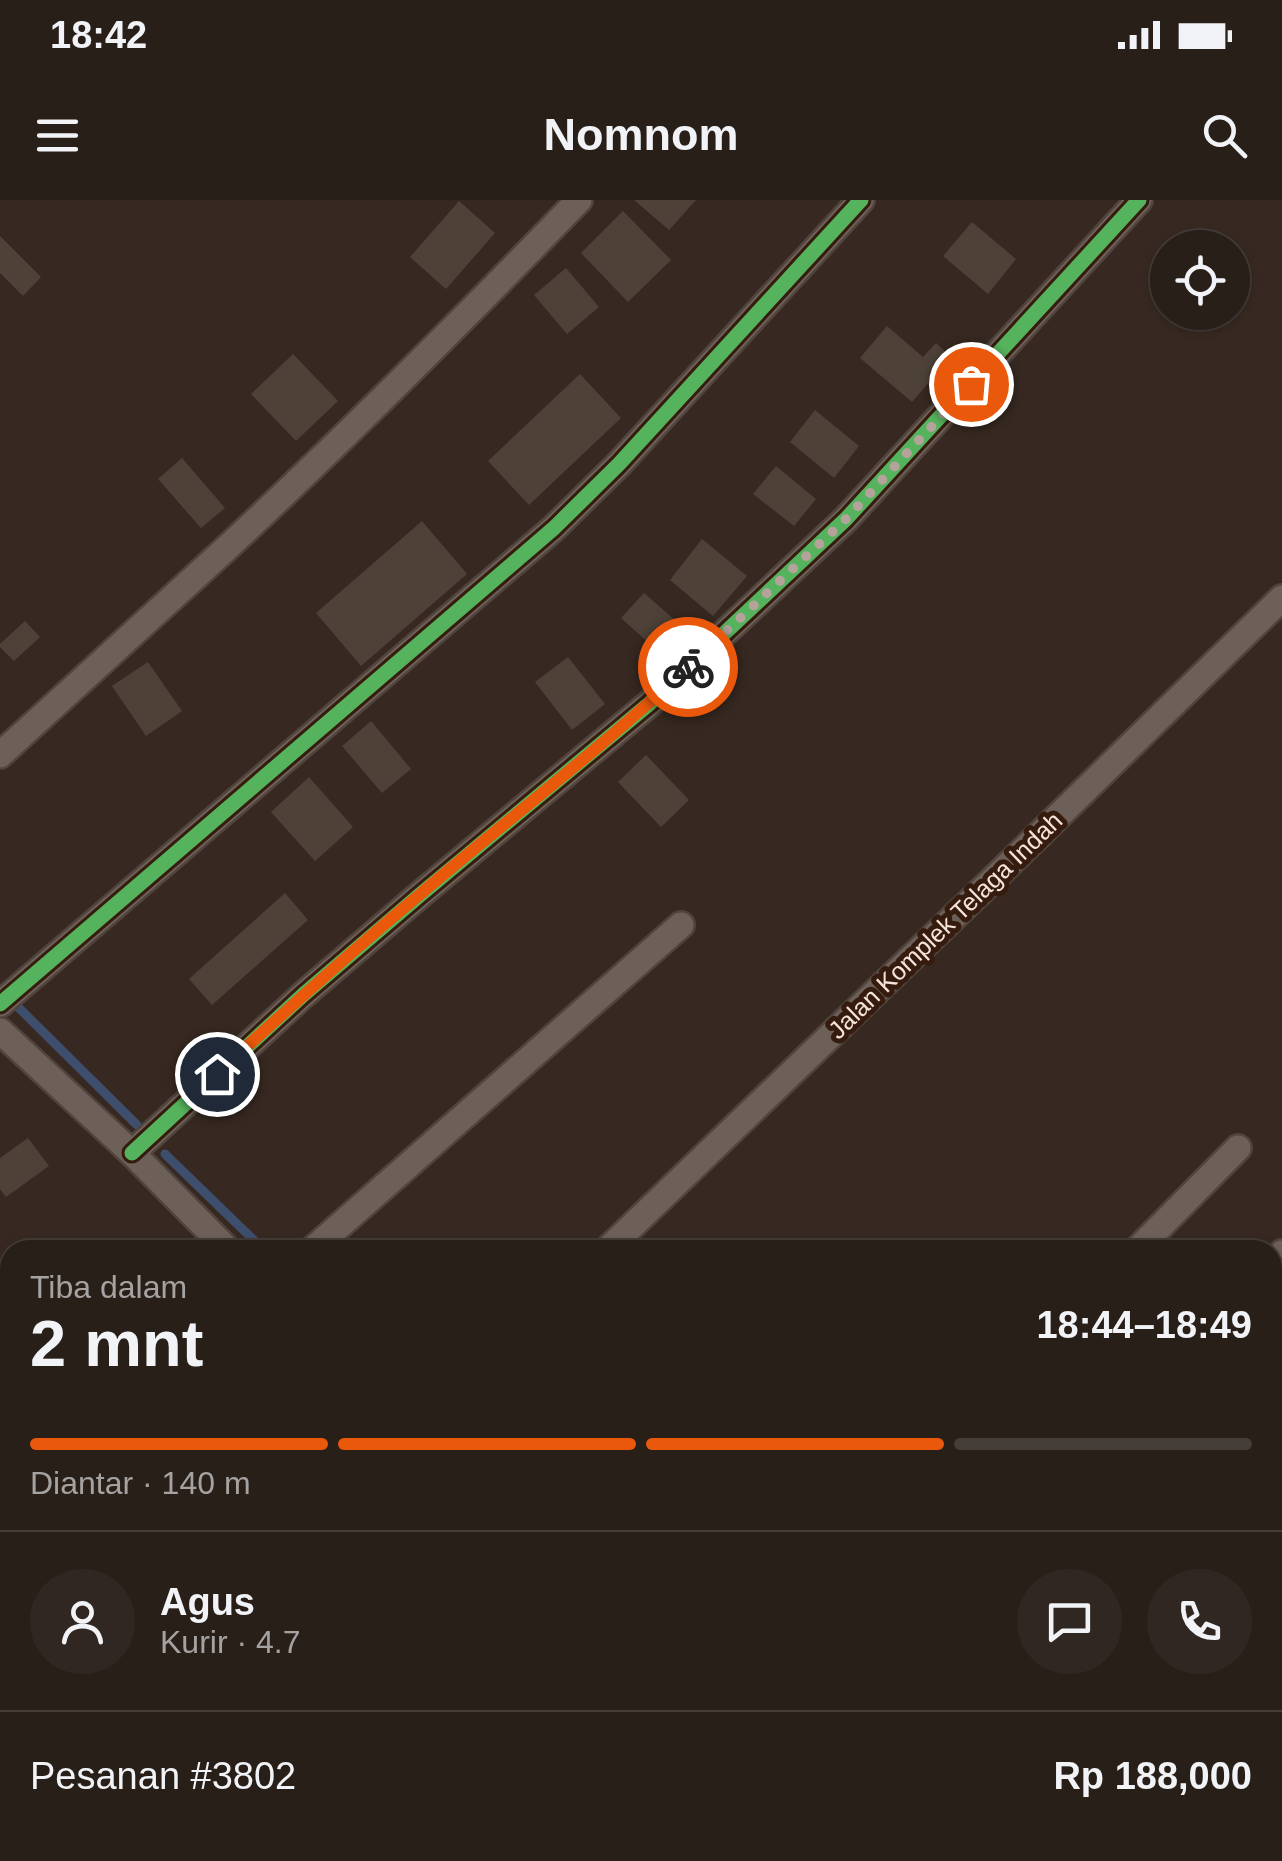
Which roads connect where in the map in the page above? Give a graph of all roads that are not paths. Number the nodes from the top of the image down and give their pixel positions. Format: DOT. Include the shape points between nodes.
graph roads {
  1 [pos="579,200"];
  2 [pos="861,200"];
  3 [pos="1138,200"];
  4 [pos="1282,598"];
  5 [pos="0,756"];
  6 [pos="681,925"];
  7 [pos="0,1004"];
  8 [pos="0,1031"];
  9 [pos="1238,1148"];
  10 [pos="132,1152"];
  11 [pos="218,1240"];
  12 [pos="323,1240"];
  13 [pos="617,1240"];
  14 [pos="1147,1240"];
  1 -- 5 [label="street" via="340,440"];
  2 -- 7 [label="street" via="554,528"];
  3 -- 10 [label="street" via="846,519 649,704 302,995"];
  4 -- 13 [label="street, Jalan Komplek Telaga Indah"];
  6 -- 12 [label="street"];
  8 -- 10 [label="street"];
  9 -- 14 [label="street"];
  10 -- 11 [label="street"];
}
